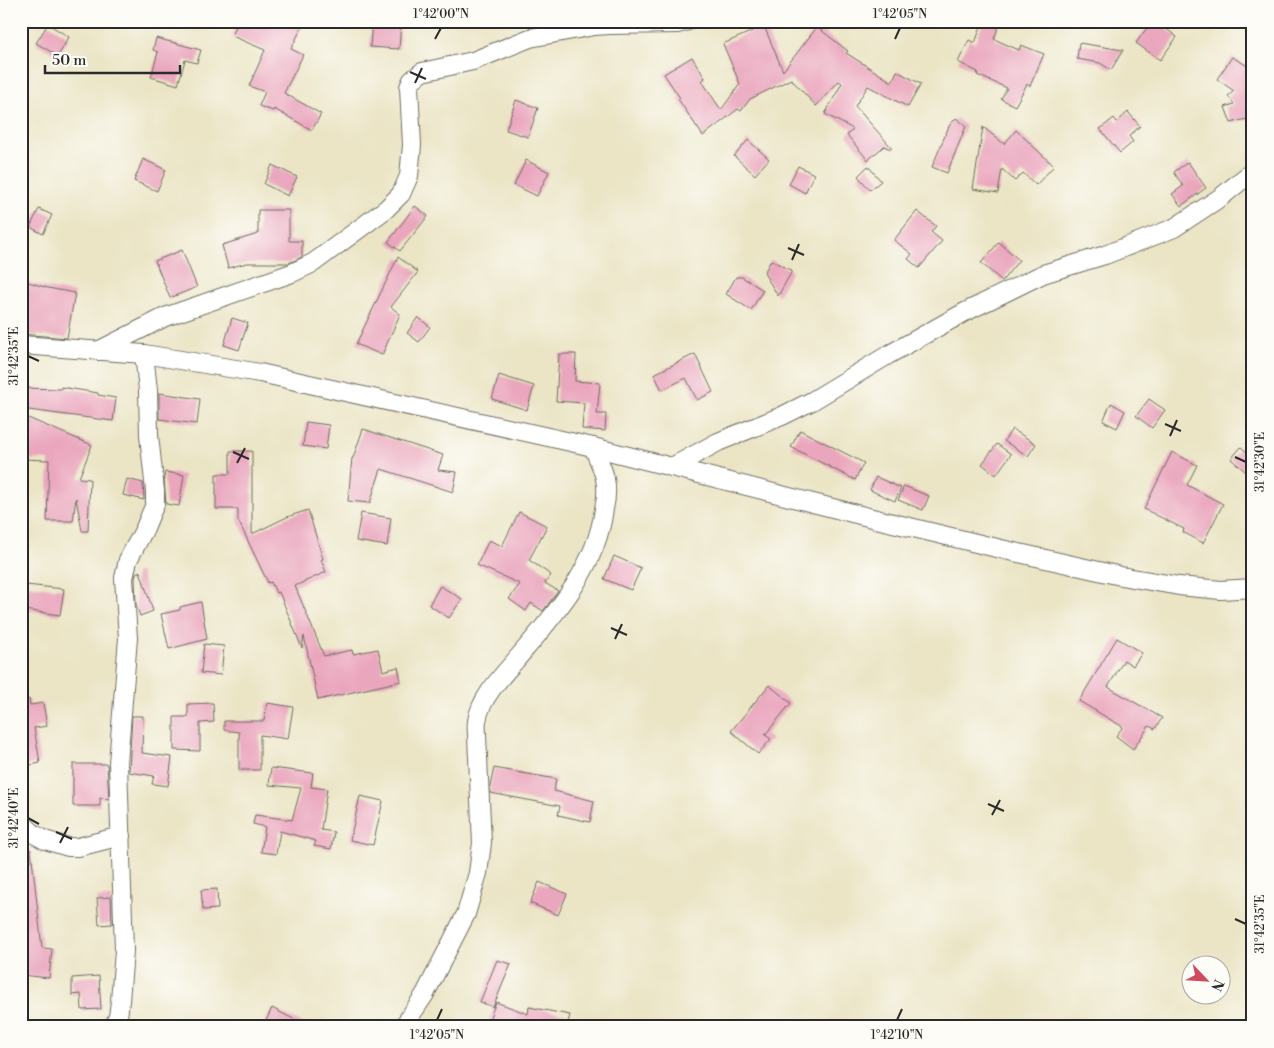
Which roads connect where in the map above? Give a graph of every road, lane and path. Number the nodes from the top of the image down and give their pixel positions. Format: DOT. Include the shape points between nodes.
graph roads {
  1 [pos="688,21"];
  2 [pos="1253,171"];
  3 [pos="21,345"];
  4 [pos="97,351"];
  5 [pos="144,354"];
  6 [pos="593,447"];
  7 [pos="672,467"];
  8 [pos="1253,588"];
  9 [pos="21,822"];
  10 [pos="121,836"];
  11 [pos="113,1027"];
  12 [pos="403,1027"];
  1 -- 4 [label="street" via="609,25 530,38 473,61 422,72 409,87 412,145 408,176 401,194 386,209 312,263 292,273 165,317"];
  2 -- 7 [label="street" via="1174,228 1105,255 1043,274 948,321 812,401 718,442"];
  3 -- 4 [label="street"];
  4 -- 5 [label="street"];
  5 -- 6 [label="street" via="260,373"];
  5 -- 10 [label="street" via="155,504 126,565 124,578 128,638 118,763"];
  6 -- 7 [label="street"];
  6 -- 12 [label="street" via="605,479 606,500 597,543 569,595 494,686 480,711 477,746 482,842 478,873 466,914 426,994"];
  7 -- 8 [label="street" via="868,518 1121,576 1221,590"];
  9 -- 10 [label="street" via="45,840 68,847"];
  10 -- 11 [label="street" via="124,951 118,1017"];
}
